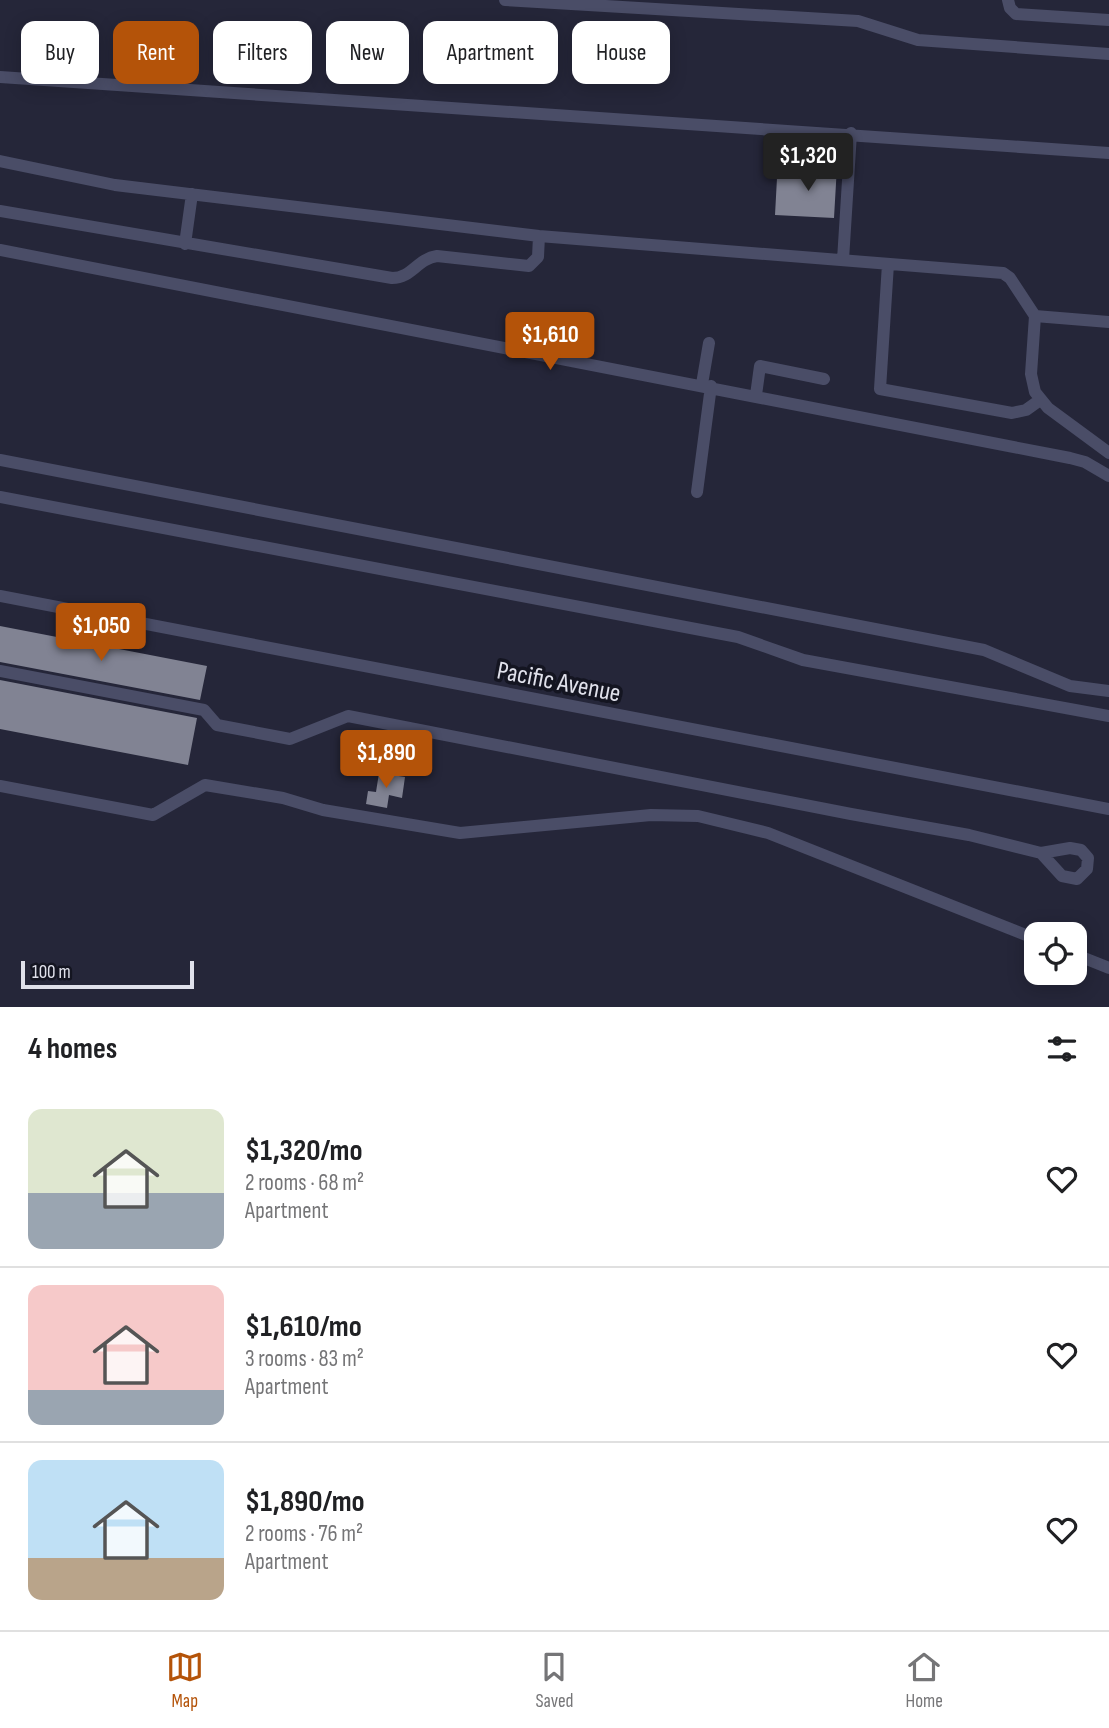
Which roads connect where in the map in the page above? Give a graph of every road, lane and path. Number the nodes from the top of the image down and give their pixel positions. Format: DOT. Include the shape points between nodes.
graph roads {
  1 [pos="505,0"];
  2 [pos="1008,0"];
  3 [pos="1109,20"];
  4 [pos="1109,54"];
  5 [pos="0,77"];
  6 [pos="851,133"];
  7 [pos="1109,153"];
  8 [pos="0,161"];
  9 [pos="192,194"];
  10 [pos="0,211"];
  11 [pos="539,236"];
  12 [pos="185,244"];
  13 [pos="0,250"];
  14 [pos="843,260"];
  15 [pos="888,264"];
  16 [pos="1035,316"];
  17 [pos="1109,322"];
  18 [pos="709,343"];
  19 [pos="824,379"];
  20 [pos="706,385"];
  21 [pos="757,395"];
  22 [pos="1040,400"];
  23 [pos="1109,453"];
  24 [pos="0,460"];
  25 [pos="1109,476"];
  26 [pos="697,492"];
  27 [pos="0,496"];
  28 [pos="0,596"];
  29 [pos="0,671"];
  30 [pos="1109,691"];
  31 [pos="1109,716"];
  32 [pos="0,786"];
  33 [pos="1109,809"];
  34 [pos="1041,853"];
  35 [pos="1024,934"];
  36 [pos="1087,959"];
  37 [pos="1109,968"];
  1 -- 4 [label="street" via="858,21 918,40"];
  2 -- 3 [label="street" via="1016,14"];
  5 -- 6 [label="street"];
  6 -- 7 [label="street"];
  6 -- 14 [label="street"];
  8 -- 9 [label="street" via="83,179"];
  9 -- 11 [label="street"];
  9 -- 12 [label="street"];
  10 -- 12 [label="street"];
  11 -- 12 [label="street" via="538,257 529,266 437,256 424,259 408,275 396,279"];
  11 -- 14 [label="street"];
  13 -- 20 [label="street"];
  14 -- 15 [label="street"];
  15 -- 16 [label="street" via="1003,273"];
  15 -- 22 [label="street" via="880,388 1012,412 1021,412"];
  16 -- 17 [label="street"];
  16 -- 22 [label="street" via="1031,374"];
  18 -- 20 [label="street"];
  19 -- 21 [label="street" via="760,366"];
  20 -- 21 [label="street"];
  20 -- 26 [label="street"];
  21 -- 25 [label="street" via="1070,457"];
  22 -- 23 [label="street"];
  24 -- 30 [label="street" via="984,650 1056,682"];
  27 -- 31 [label="street" via="738,638 803,660"];
  28 -- 33 [label="street, Pacific Avenue"];
  29 -- 34 [label="street" via="204,710 217,725 290,739 348,716 969,835"];
  32 -- 35 [label="street" via="153,815 205,785 460,833 650,815 698,816 768,833"];
  36 -- 37 [label="street"];
}
